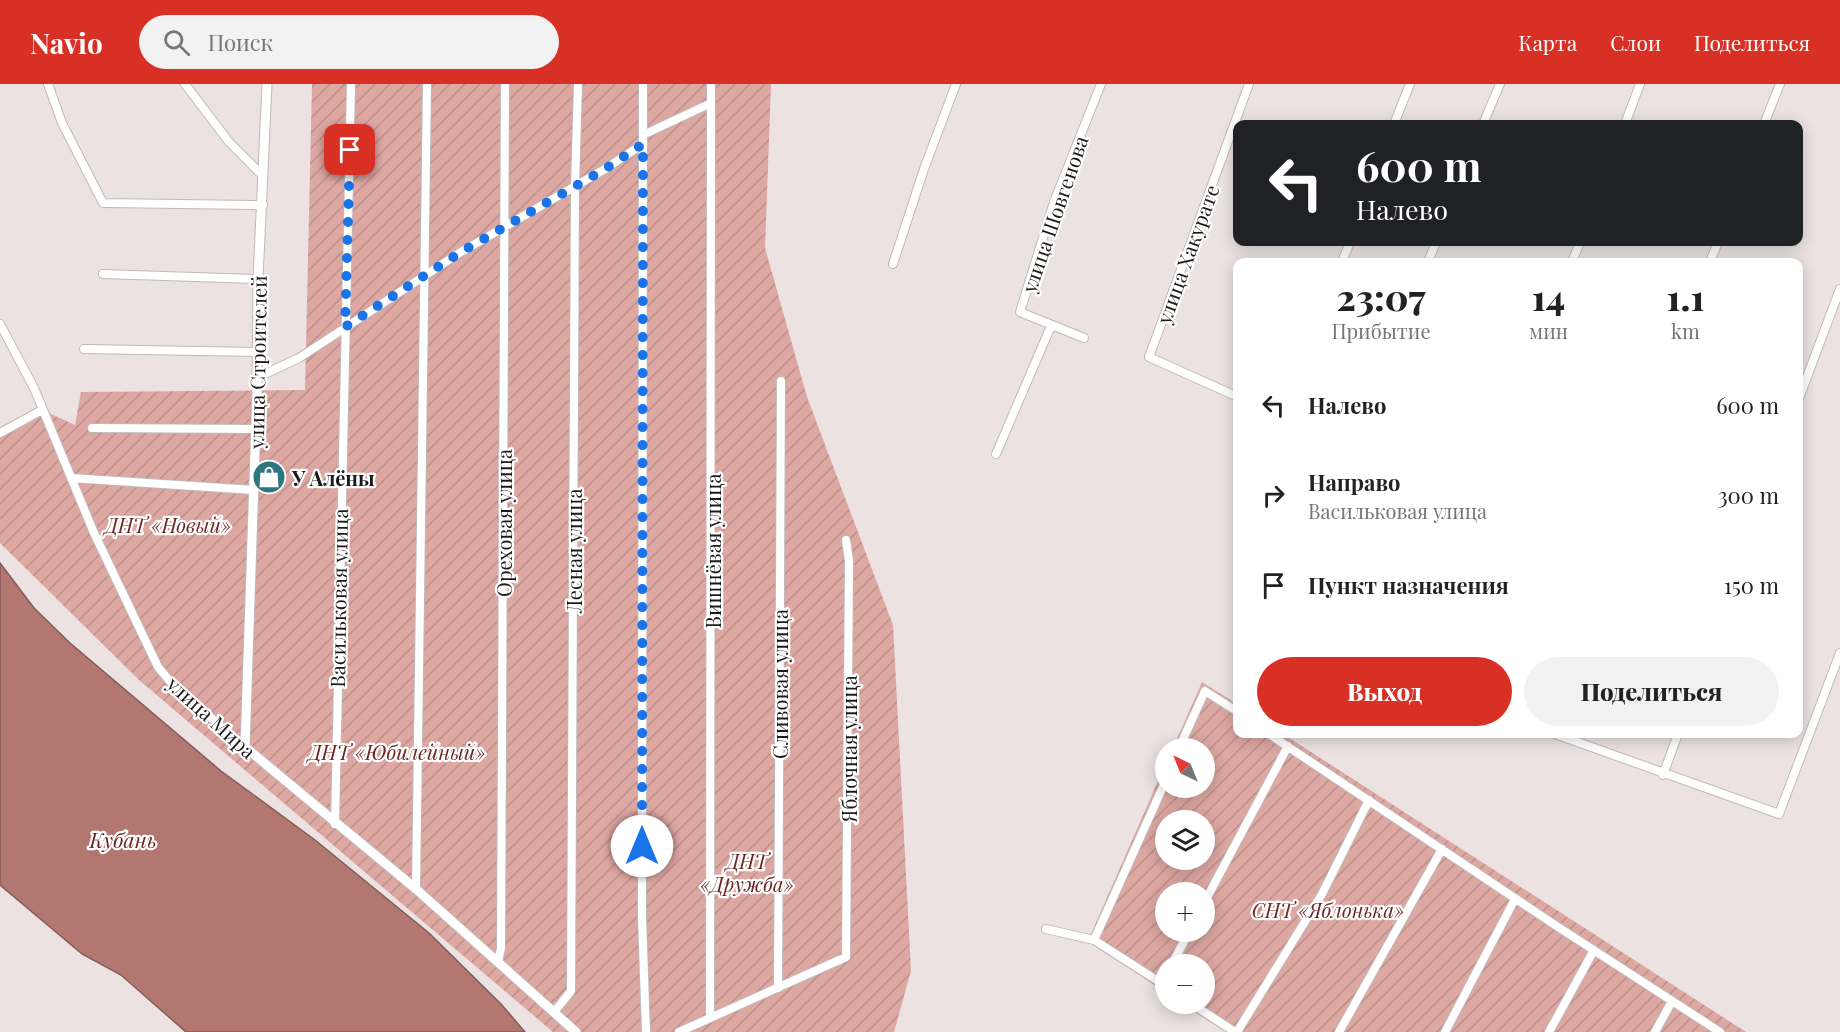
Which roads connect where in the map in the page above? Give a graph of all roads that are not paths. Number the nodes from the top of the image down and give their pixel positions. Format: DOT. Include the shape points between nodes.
graph roads {
  1 [pos="48,84"];
  2 [pos="184,84"];
  3 [pos="267,84"];
  4 [pos="351,84"];
  5 [pos="427,84"];
  6 [pos="505,84"];
  7 [pos="578,84"];
  8 [pos="643,84"];
  9 [pos="711,84"];
  10 [pos="956,84"];
  11 [pos="1101,84"];
  12 [pos="1250,84"];
  13 [pos="1410,84"];
  14 [pos="1500,84"];
  15 [pos="1640,84"];
  16 [pos="1780,84"];
  17 [pos="711,103"];
  18 [pos="1237,120"];
  19 [pos="1396,120"];
  20 [pos="1486,120"];
  21 [pos="1626,120"];
  22 [pos="1766,120"];
  23 [pos="1233,130"];
  24 [pos="643,139"];
  25 [pos="263,176"];
  26 [pos="575,186"];
  27 [pos="263,205"];
  28 [pos="504,227"];
  29 [pos="893,264"];
  30 [pos="103,274"];
  31 [pos="426,277"];
  32 [pos="258,279"];
  33 [pos="1840,289"];
  34 [pos="0,324"];
  35 [pos="1051,326"];
  36 [pos="345,327"];
  37 [pos="1084,338"];
  38 [pos="84,349"];
  39 [pos="257,352"];
  40 [pos="256,378"];
  41 [pos="781,381"];
  42 [pos="1803,387"];
  43 [pos="1233,395"];
  44 [pos="42,410"];
  45 [pos="92,428"];
  46 [pos="256,429"];
  47 [pos="0,433"];
  48 [pos="996,454"];
  49 [pos="70,478"];
  50 [pos="254,490"];
  51 [pos="846,540"];
  52 [pos="1840,652"];
  53 [pos="1233,709"];
  54 [pos="1184,738"];
  55 [pos="1275,738"];
  56 [pos="1566,738"];
  57 [pos="1677,738"];
  58 [pos="1288,746"];
  59 [pos="245,747"];
  60 [pos="1663,775"];
  61 [pos="1158,798"];
  62 [pos="1369,800"];
  63 [pos="335,824"];
  64 [pos="1442,849"];
  65 [pos="1215,882"];
  66 [pos="416,889"];
  67 [pos="1515,899"];
  68 [pos="1046,929"];
  69 [pos="1094,940"];
  70 [pos="1594,950"];
  71 [pos="498,962"];
  72 [pos="1155,977"];
  73 [pos="778,988"];
  74 [pos="1672,1001"];
  75 [pos="554,1012"];
  76 [pos="1208,1014"];
  77 [pos="710,1017"];
  78 [pos="576,1032"];
  79 [pos="646,1032"];
  80 [pos="679,1032"];
  81 [pos="1236,1032"];
  82 [pos="1339,1032"];
  83 [pos="1445,1032"];
  84 [pos="1549,1032"];
  85 [pos="1655,1032"];
  86 [pos="1720,1032"];
  1 -- 27 [label="street" via="62,123 103,203"];
  2 -- 25 [label="street" via="229,142"];
  3 -- 25 [label="street, улица Строителей"];
  4 -- 36 [label="street, Васильковая улица"];
  5 -- 31 [label="street"];
  6 -- 28 [label="street, Ореховая улица"];
  7 -- 26 [label="street, Лесная улица"];
  8 -- 24 [label="street"];
  9 -- 17 [label="street, Вишнёвая улица"];
  10 -- 29 [label="street"];
  11 -- 35 [label="street, улица Шовгенова" via="1054,202 1020,312"];
  12 -- 18 [label="street, улица Хакурате"];
  13 -- 19 [label="street"];
  14 -- 20 [label="street"];
  15 -- 21 [label="street"];
  16 -- 22 [label="street"];
  17 -- 24 [label="street"];
  17 -- 77 [label="street, Вишнёвая улица"];
  23 -- 43 [label="street, улица Хакурате" via="1149,357"];
  24 -- 26 [label="street" via="605,169"];
  24 -- 79 [label="street" via="642,917"];
  25 -- 27 [label="street, улица Строителей"];
  26 -- 28 [label="street"];
  26 -- 75 [label="street, Лесная улица" via="571,991"];
  27 -- 32 [label="street, улица Строителей"];
  28 -- 31 [label="street"];
  28 -- 71 [label="street, Ореховая улица"];
  30 -- 32 [label="street"];
  31 -- 36 [label="street"];
  31 -- 66 [label="street"];
  32 -- 39 [label="street, улица Строителей"];
  33 -- 42 [label="street"];
  34 -- 44 [label="street, улица Мира"];
  35 -- 37 [label="street, улица Шовгенова"];
  35 -- 48 [label="street"];
  36 -- 40 [label="street" via="299,358"];
  36 -- 63 [label="street, Васильковая улица"];
  38 -- 39 [label="street"];
  39 -- 40 [label="street, улица Строителей"];
  40 -- 46 [label="street, улица Строителей"];
  41 -- 73 [label="street, Сливовая улица"];
  44 -- 47 [label="street"];
  44 -- 49 [label="street, улица Мира"];
  45 -- 46 [label="street"];
  46 -- 50 [label="street, улица Строителей"];
  49 -- 50 [label="street"];
  49 -- 59 [label="street, улица Мира" via="158,667 181,693"];
  50 -- 59 [label="street, улица Строителей"];
  51 -- 73 [label="street, Яблочная улица" via="846,957"];
  52 -- 60 [label="street" via="1779,814"];
  53 -- 54 [label="street" via="1205,691"];
  55 -- 58 [label="street"];
  56 -- 60 [label="street"];
  57 -- 60 [label="street"];
  58 -- 62 [label="street"];
  58 -- 65 [label="street"];
  59 -- 63 [label="street, улица Мира"];
  61 -- 69 [label="street"];
  62 -- 64 [label="street"];
  62 -- 81 [label="street" via="1322,894"];
  63 -- 66 [label="street, улица Мира"];
  64 -- 67 [label="street"];
  64 -- 82 [label="street"];
  66 -- 71 [label="street, улица Мира"];
  67 -- 70 [label="street"];
  67 -- 83 [label="street"];
  68 -- 69 [label="street"];
  69 -- 72 [label="street"];
  70 -- 74 [label="street"];
  70 -- 84 [label="street"];
  71 -- 75 [label="street, улица Мира"];
  73 -- 77 [label="street"];
  74 -- 85 [label="street"];
  74 -- 86 [label="street"];
  75 -- 78 [label="street, улица Мира"];
  76 -- 81 [label="street"];
  77 -- 80 [label="street"];
}
